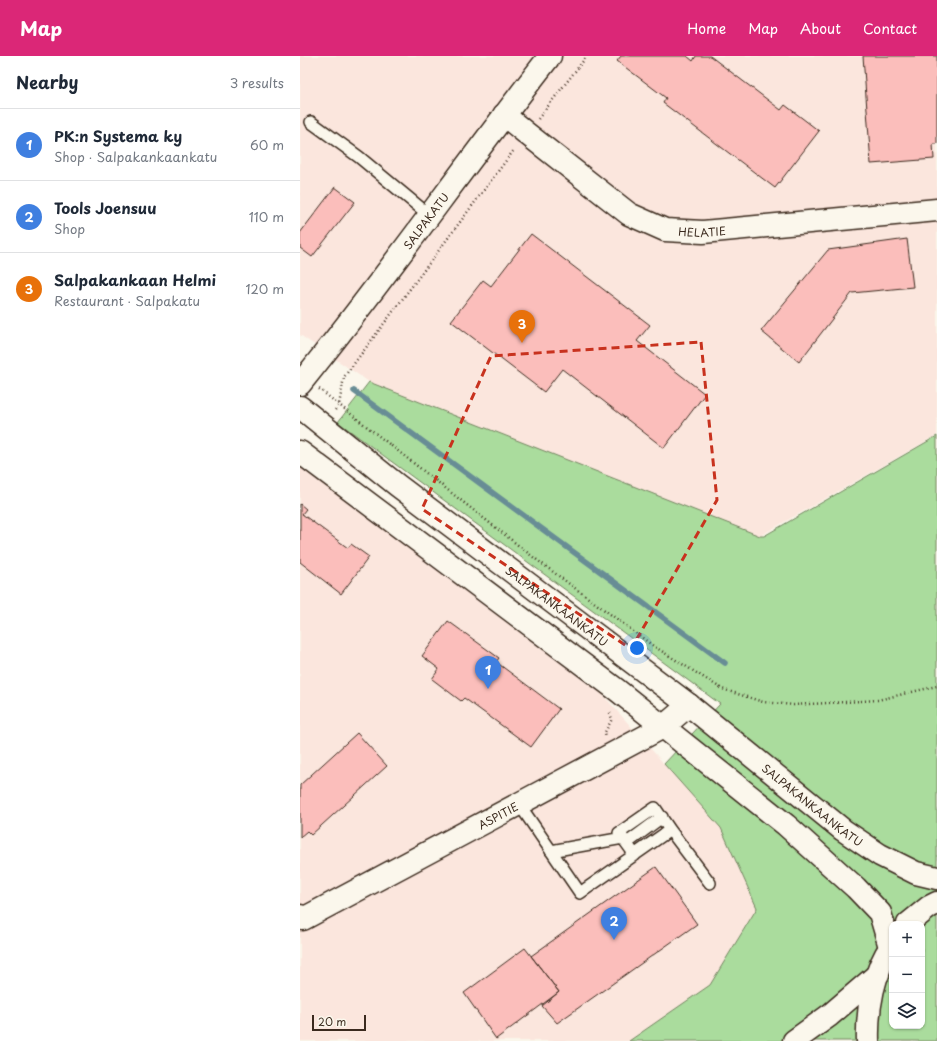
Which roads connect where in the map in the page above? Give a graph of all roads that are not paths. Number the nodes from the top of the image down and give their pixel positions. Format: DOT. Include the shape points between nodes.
graph roads {
  1 [pos="550,56"];
  2 [pos="504,115"];
  3 [pos="311,122"];
  4 [pos="937,210"];
  5 [pos="430,216"];
  6 [pos="302,381"];
  7 [pos="300,407"];
  8 [pos="300,452"];
  9 [pos="689,705"];
  10 [pos="664,727"];
  11 [pos="519,804"];
  12 [pos="670,830"];
  13 [pos="625,840"];
  14 [pos="551,851"];
  15 [pos="635,855"];
  16 [pos="937,878"];
  17 [pos="710,883"];
  18 [pos="937,903"];
  19 [pos="301,919"];
  20 [pos="912,921"];
  21 [pos="889,940"];
  22 [pos="889,950"];
  23 [pos="878,974"];
  24 [pos="794,1041"];
  25 [pos="868,1041"];
  1 -- 2 [label="main road, SALPAKATU"];
  2 -- 4 [label="main road, HELATIE" via="629,214 665,230 703,232"];
  2 -- 5 [label="main road, SALPAKATU"];
  3 -- 5 [label="lane" via="359,157"];
  5 -- 6 [label="main road, SALPAKATU"];
  7 -- 9 [label="main road, SALPAKANKAANKATU" via="397,485"];
  8 -- 10 [label="main road"];
  9 -- 10 [label="main road, ASPITIE"];
  9 -- 16 [label="main road, SALPAKANKAANKATU" via="843,830 880,855 916,872"];
  10 -- 11 [label="main road, ASPITIE"];
  10 -- 21 [label="main road" via="786,825 856,888 880,913"];
  11 -- 14 [label="lane"];
  11 -- 19 [label="main road, ASPITIE"];
  12 -- 13 [label="lane" via="662,817"];
  12 -- 15 [label="lane"];
  12 -- 17 [label="lane"];
  13 -- 14 [label="lane"];
  13 -- 15 [label="lane"];
  14 -- 15 [label="lane" via="580,893"];
  18 -- 20 [label="main road"];
  22 -- 23 [label="main road"];
  23 -- 24 [label="main road" via="830,1015"];
  23 -- 25 [label="main road" via="871,998"];
}
